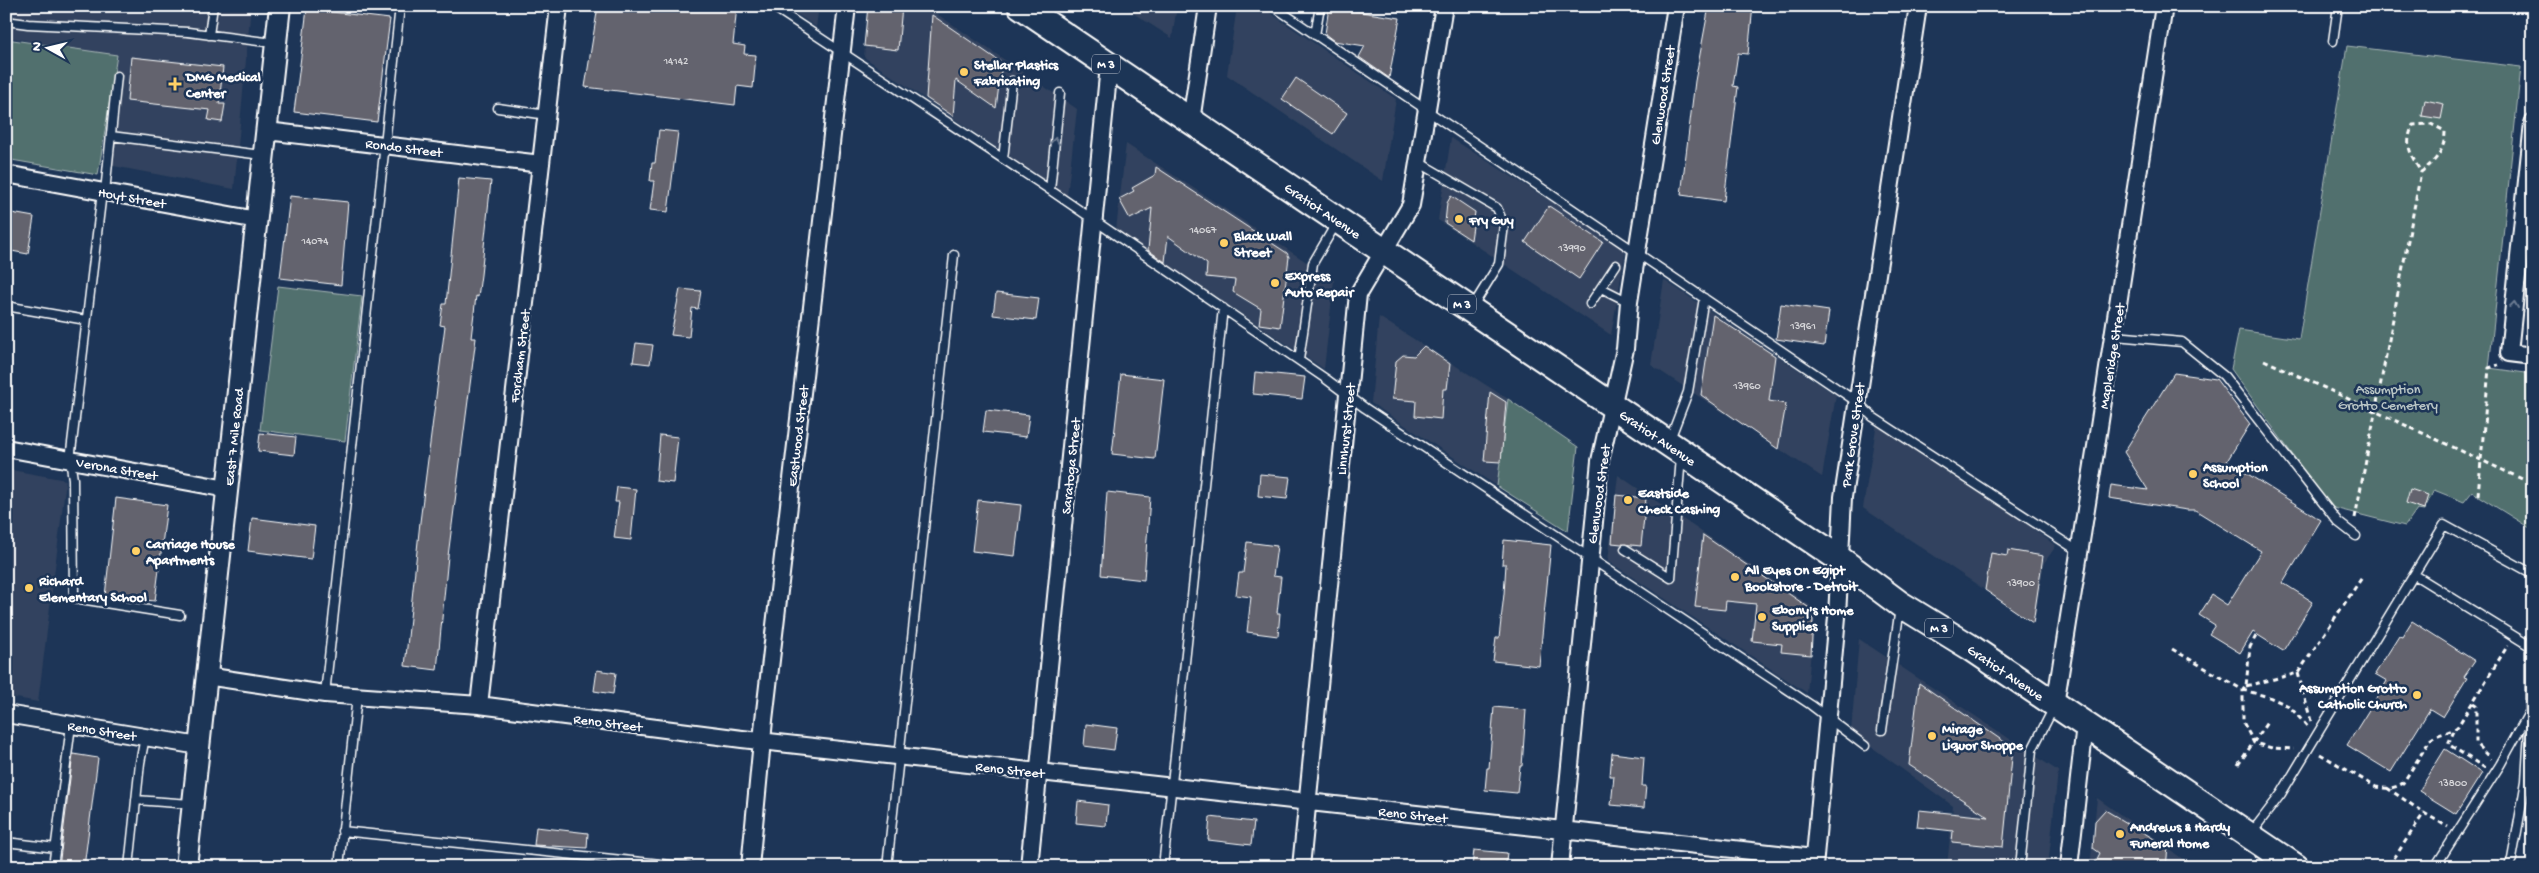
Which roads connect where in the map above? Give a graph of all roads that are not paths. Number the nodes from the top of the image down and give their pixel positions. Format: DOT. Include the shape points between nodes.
graph roads {
  1 [pos="213,6"];
  2 [pos="280,6"];
  3 [pos="400,6"];
  4 [pos="559,6"];
  5 [pos="772,6"];
  6 [pos="847,6"];
  7 [pos="1021,6"];
  8 [pos="1208,6"];
  9 [pos="1273,6"];
  10 [pos="1320,6"];
  11 [pos="1444,6"];
  12 [pos="1676,6"];
  13 [pos="1918,6"];
  14 [pos="2164,6"];
  15 [pos="2338,6"];
  16 [pos="6,21"];
  17 [pos="209,35"];
  18 [pos="1315,35"];
  19 [pos="2333,41"];
  20 [pos="276,44"];
  21 [pos="842,52"];
  22 [pos="1109,66"];
  23 [pos="117,76"];
  24 [pos="1012,81"];
  25 [pos="1060,93"];
  26 [pos="498,108"];
  27 [pos="1428,112"];
  28 [pos="547,115"];
  29 [pos="1192,121"];
  30 [pos="2533,123"];
  31 [pos="267,131"];
  32 [pos="111,136"];
  33 [pos="384,145"];
  34 [pos="264,155"];
  35 [pos="1003,159"];
  36 [pos="1420,163"];
  37 [pos="542,164"];
  38 [pos="6,174"];
  39 [pos="1050,190"];
  40 [pos="103,192"];
  41 [pos="258,220"];
  42 [pos="1338,220"];
  43 [pos="1094,221"];
  44 [pos="1384,252"];
  45 [pos="1637,254"];
  46 [pos="954,255"];
  47 [pos="1616,265"];
  48 [pos="1601,288"];
  49 [pos="1704,298"];
  50 [pos="1630,302"];
  51 [pos="1590,304"];
  52 [pos="6,306"];
  53 [pos="1222,308"];
  54 [pos="1470,310"];
  55 [pos="86,320"];
  56 [pos="2115,336"];
  57 [pos="2533,356"];
  58 [pos="1298,360"];
  59 [pos="1349,396"];
  60 [pos="1856,402"];
  61 [pos="1613,406"];
  62 [pos="6,448"];
  63 [pos="1675,448"];
  64 [pos="70,460"];
  65 [pos="228,489"];
  66 [pos="2356,536"];
  67 [pos="1625,549"];
  68 [pos="2078,551"];
  69 [pos="1589,557"];
  70 [pos="1841,560"];
  71 [pos="2533,574"];
  72 [pos="2415,575"];
  73 [pos="1900,604"];
  74 [pos="180,615"];
  75 [pos="2531,643"];
  76 [pos="206,676"];
  77 [pos="325,694"];
  78 [pos="357,696"];
  79 [pos="2055,705"];
  80 [pos="479,706"];
  81 [pos="2530,711"];
  82 [pos="6,714"];
  83 [pos="1828,720"];
  84 [pos="71,725"];
  85 [pos="2085,725"];
  86 [pos="1882,730"];
  87 [pos="145,737"];
  88 [pos="763,741"];
  89 [pos="198,746"];
  90 [pos="1865,746"];
  91 [pos="900,756"];
  92 [pos="1039,772"];
  93 [pos="1171,787"];
  94 [pos="136,800"];
  95 [pos="1308,802"];
  96 [pos="193,804"];
  97 [pos="1564,830"];
  98 [pos="342,831"];
  99 [pos="2250,836"];
  100 [pos="6,842"];
  101 [pos="56,848"];
  102 [pos="1814,862"];
  103 [pos="53,867"];
  104 [pos="129,867"];
  105 [pos="186,867"];
  106 [pos="339,867"];
  107 [pos="690,867"];
  108 [pos="750,867"];
  109 [pos="888,867"];
  110 [pos="1029,867"];
  111 [pos="1163,867"];
  112 [pos="1301,867"];
  113 [pos="1560,867"];
  114 [pos="2020,867"];
  115 [pos="2069,867"];
  116 [pos="2296,867"];
  117 [pos="2434,867"];
  118 [pos="2508,867"];
  1 -- 17 [label="lane"];
  2 -- 20 [label="street, East 7 Mile Road"];
  3 -- 33 [label="lane"];
  4 -- 28 [label="street, Fordham Street"];
  5 -- 21 [label="lane"];
  6 -- 21 [label="street, Eastwood Street"];
  7 -- 22 [label="main road, Gratiot Avenue / M 3"];
  8 -- 29 [label="street"];
  9 -- 18 [label="lane"];
  10 -- 18 [label="lane"];
  11 -- 27 [label="street, Linnhurst Street"];
  12 -- 45 [label="street, Glenwood Street"];
  13 -- 60 [label="street, Park Grove Street"];
  14 -- 56 [label="street, Mapleridge Street"];
  15 -- 19 [label="lane"];
  16 -- 17 [label="lane"];
  17 -- 20 [label="lane"];
  18 -- 27 [label="lane"];
  20 -- 31 [label="street, East 7 Mile Road"];
  21 -- 35 [label="lane"];
  21 -- 88 [label="street, Eastwood Street"];
  22 -- 29 [label="main road, Gratiot Avenue / M 3"];
  22 -- 43 [label="street, Saratoga Street"];
  23 -- 32 [label="lane"];
  24 -- 35 [label="lane"];
  39 -- 25 [label="lane, one-way"];
  26 -- 28 [label="lane"];
  27 -- 36 [label="street, Linnhurst Street"];
  27 -- 45 [label="lane"];
  28 -- 37 [label="street, Fordham Street"];
  29 -- 42 [label="main road, Gratiot Avenue / M 3"];
  57 -- 30 [label="street, one-way" via="2509,353"];
  31 -- 33 [label="street, Rondo Street"];
  31 -- 34 [label="street, East 7 Mile Road"];
  32 -- 34 [label="lane"];
  32 -- 40 [label="lane"];
  33 -- 37 [label="street, Rondo Street"];
  33 -- 77 [label="lane"];
  34 -- 41 [label="street, East 7 Mile Road"];
  35 -- 39 [label="lane"];
  36 -- 44 [label="street, Linnhurst Street" via="1411,205"];
  36 -- 54 [label="lane" via="1497,208 1504,225 1499,264"];
  37 -- 80 [label="street, Fordham Street"];
  38 -- 40 [label="street, Hoyt Street"];
  39 -- 43 [label="lane"];
  40 -- 41 [label="street, Hoyt Street"];
  40 -- 55 [label="lane"];
  41 -- 65 [label="street, East 7 Mile Road"];
  42 -- 44 [label="main road, Gratiot Avenue / M 3"];
  42 -- 58 [label="lane" via="1313,263"];
  43 -- 53 [label="lane"];
  43 -- 92 [label="street, Saratoga Street"];
  44 -- 54 [label="main road, Gratiot Avenue / M 3"];
  44 -- 59 [label="street, Linnhurst Street" via="1358,294"];
  45 -- 49 [label="lane"];
  45 -- 50 [label="street, Glenwood Street"];
  46 -- 91 [label="lane"];
  47 -- 48 [label="lane"];
  48 -- 50 [label="lane"];
  48 -- 51 [label="lane"];
  49 -- 60 [label="lane"];
  49 -- 63 [label="lane"];
  50 -- 61 [label="street, Glenwood Street" via="1625,349"];
  52 -- 55 [label="lane"];
  53 -- 58 [label="lane"];
  53 -- 93 [label="lane"];
  54 -- 61 [label="main road, Gratiot Avenue / M 3"];
  55 -- 64 [label="lane"];
  56 -- 66 [label="lane" via="2182,342 2224,376 2338,522"];
  56 -- 68 [label="street, Mapleridge Street"];
  58 -- 59 [label="lane"];
  59 -- 69 [label="lane"];
  59 -- 95 [label="street, Linnhurst Street"];
  60 -- 68 [label="lane"];
  60 -- 70 [label="street, Park Grove Street" via="1844,497"];
  61 -- 63 [label="main road, Gratiot Avenue / M 3"];
  61 -- 69 [label="street, Glenwood Street" via="1600,458"];
  62 -- 64 [label="street, Verona Street"];
  63 -- 67 [label="lane" via="1671,578"];
  63 -- 70 [label="main road, Gratiot Avenue / M 3"];
  64 -- 65 [label="street, Verona Street"];
  64 -- 74 [label="lane" via="74,598"];
  65 -- 76 [label="street, East 7 Mile Road"];
  68 -- 79 [label="street, Mapleridge Street"];
  69 -- 83 [label="lane"];
  69 -- 97 [label="street, Glenwood Street"];
  70 -- 73 [label="main road, Gratiot Avenue / M 3"];
  70 -- 83 [label="street, Park Grove Street"];
  71 -- 72 [label="lane" via="2444,526"];
  72 -- 75 [label="lane" via="2514,636"];
  72 -- 99 [label="lane" via="2280,794"];
  73 -- 79 [label="main road, Gratiot Avenue / M 3"];
  73 -- 86 [label="lane"];
  75 -- 81 [label="lane"];
  76 -- 77 [label="street, Reno Street"];
  76 -- 89 [label="street, East 7 Mile Road"];
  77 -- 78 [label="street, Reno Street"];
  78 -- 80 [label="street, Reno Street"];
  78 -- 98 [label="lane"];
  79 -- 85 [label="main road, Gratiot Avenue / M 3"];
  79 -- 114 [label="lane" via="2032,750"];
  80 -- 88 [label="street, Reno Street"];
  81 -- 117 [label="lane" via="2500,765"];
  81 -- 118 [label="lane" via="2526,781 2514,851"];
  82 -- 84 [label="street, Reno Street"];
  83 -- 90 [label="lane"];
  83 -- 102 [label="street, Park Grove Street"];
  84 -- 87 [label="street, Reno Street"];
  84 -- 101 [label="lane"];
  85 -- 99 [label="main road, Gratiot Avenue / M 3"];
  85 -- 115 [label="street"];
  87 -- 89 [label="street, Reno Street"];
  87 -- 94 [label="lane"];
  88 -- 91 [label="street, Reno Street"];
  88 -- 108 [label="street, Eastwood Street"];
  89 -- 96 [label="street, East 7 Mile Road"];
  91 -- 92 [label="street, Reno Street"];
  91 -- 109 [label="lane"];
  92 -- 93 [label="street, Reno Street"];
  92 -- 110 [label="street, Saratoga Street"];
  93 -- 95 [label="street, Reno Street"];
  93 -- 111 [label="lane"];
  94 -- 96 [label="lane"];
  94 -- 104 [label="lane"];
  95 -- 97 [label="street, Reno Street"];
  95 -- 112 [label="street, Linnhurst Street"];
  96 -- 105 [label="street, East 7 Mile Road"];
  97 -- 102 [label="street, Reno Street"];
  97 -- 113 [label="street, Glenwood Street"];
  98 -- 106 [label="lane"];
  98 -- 107 [label="lane"];
  99 -- 116 [label="main road, Gratiot Avenue / M 3"];
  100 -- 101 [label="lane"];
  101 -- 103 [label="lane"];
}
